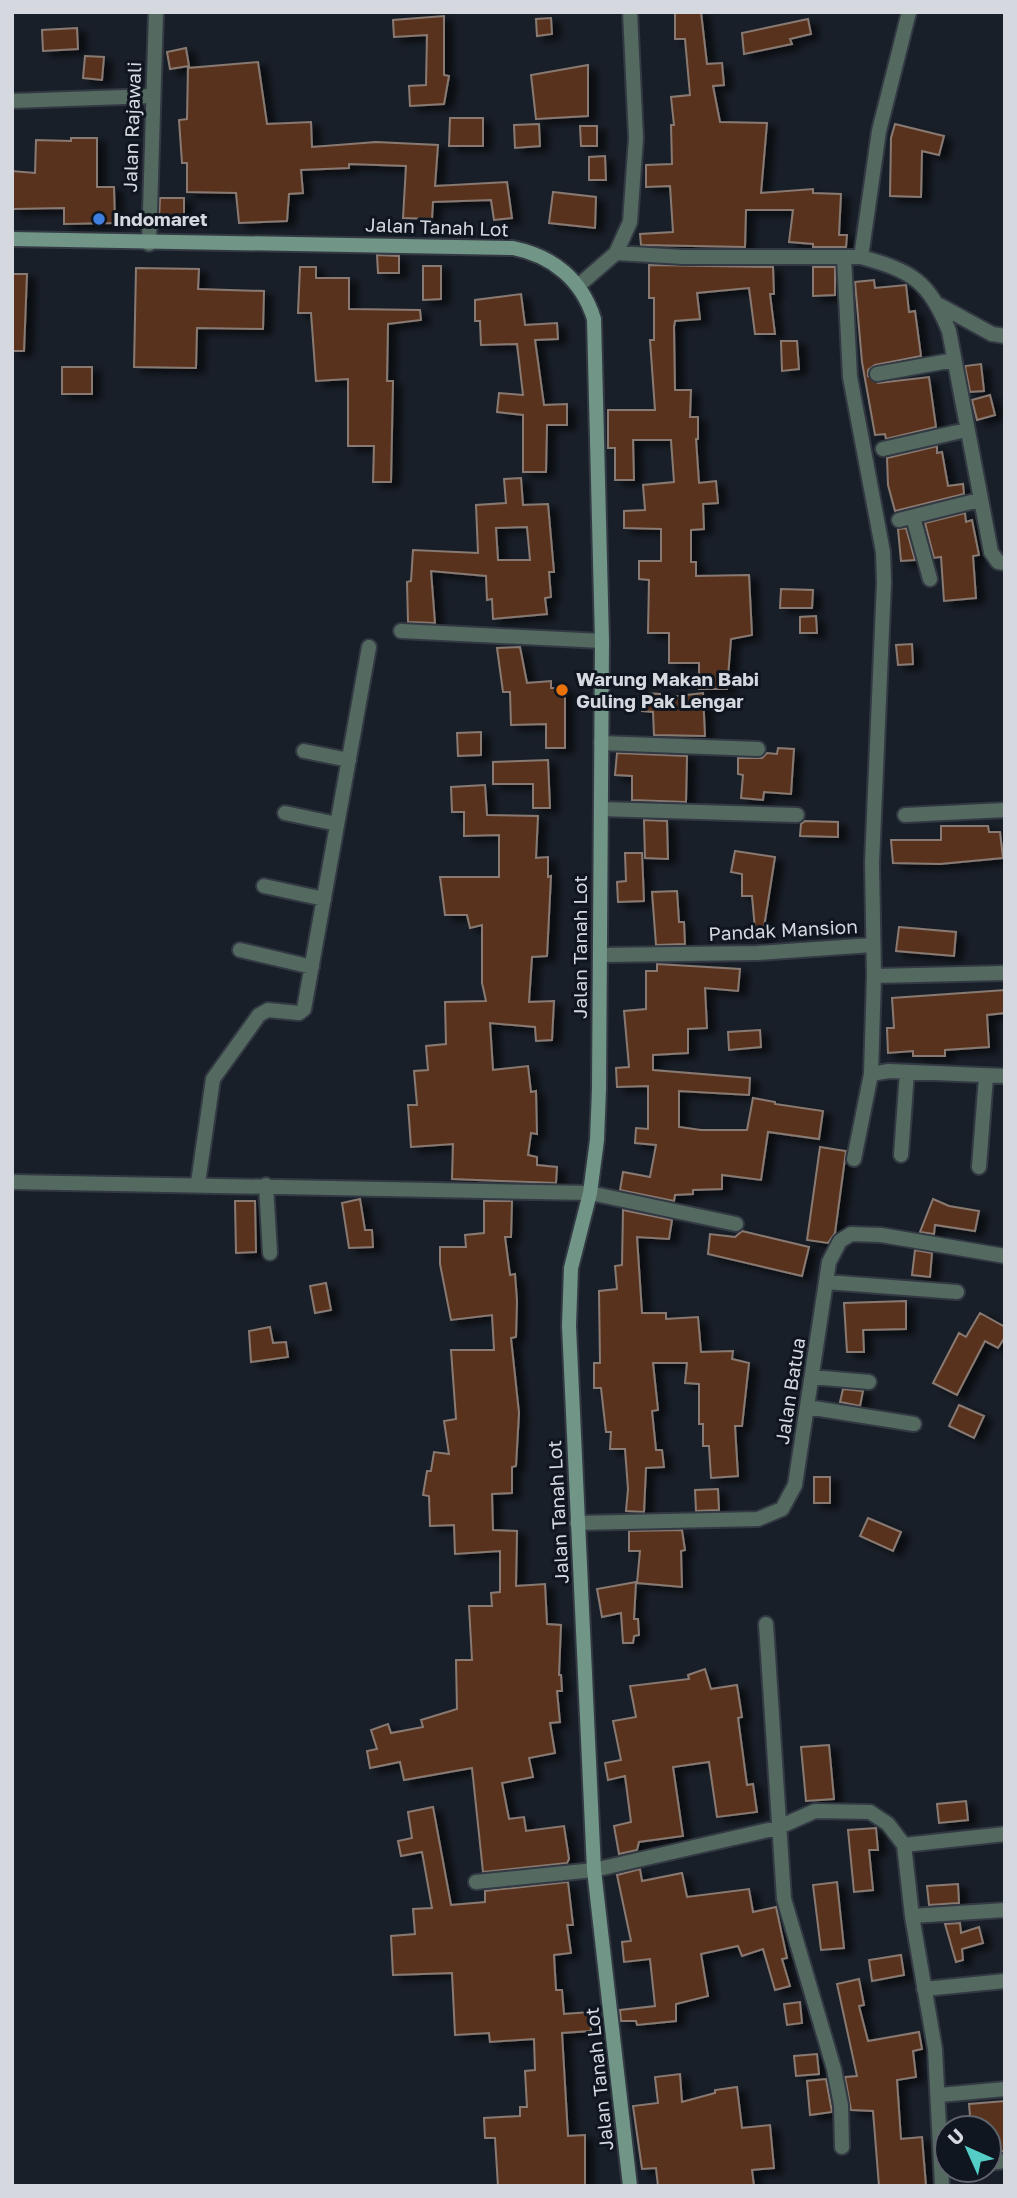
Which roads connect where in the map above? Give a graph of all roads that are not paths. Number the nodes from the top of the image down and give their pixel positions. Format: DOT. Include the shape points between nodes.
graph roads {
  1 [pos="156,12"];
  2 [pos="630,12"];
  3 [pos="909,12"];
  4 [pos="152,96"];
  5 [pos="12,101"];
  6 [pos="12,239"];
  7 [pos="149,244"];
  8 [pos="616,253"];
  9 [pos="844,257"];
  10 [pos="861,257"];
  11 [pos="578,286"];
  12 [pos="939,305"];
  13 [pos="1005,336"];
  14 [pos="954,360"];
  15 [pos="877,374"];
  16 [pos="966,430"];
  17 [pos="883,449"];
  18 [pos="979,500"];
  19 [pos="1005,563"];
  20 [pos="930,579"];
  21 [pos="401,631"];
  22 [pos="602,641"];
  23 [pos="369,647"];
  24 [pos="601,743"];
  25 [pos="758,749"];
  26 [pos="304,751"];
  27 [pos="349,760"];
  28 [pos="601,809"];
  29 [pos="1005,810"];
  30 [pos="285,813"];
  31 [pos="797,815"];
  32 [pos="905,815"];
  33 [pos="337,824"];
  34 [pos="264,886"];
  35 [pos="324,899"];
  36 [pos="873,944"];
  37 [pos="240,950"];
  38 [pos="600,955"];
  39 [pos="312,967"];
  40 [pos="1005,973"];
  41 [pos="874,976"];
  42 [pos="907,1072"];
  43 [pos="871,1074"];
  44 [pos="1005,1076"];
  45 [pos="986,1077"];
  46 [pos="901,1155"];
  47 [pos="854,1159"];
  48 [pos="979,1167"];
  49 [pos="12,1182"];
  50 [pos="198,1183"];
  51 [pos="266,1185"];
  52 [pos="590,1192"];
  53 [pos="736,1224"];
  54 [pos="270,1253"];
  55 [pos="1005,1256"];
  56 [pos="826,1282"];
  57 [pos="957,1292"];
  58 [pos="812,1377"];
  59 [pos="869,1382"];
  60 [pos="807,1407"];
  61 [pos="914,1424"];
  62 [pos="577,1523"];
  63 [pos="766,1624"];
  64 [pos="777,1828"];
  65 [pos="1005,1834"];
  66 [pos="904,1845"];
  67 [pos="594,1870"];
  68 [pos="476,1882"];
  69 [pos="1005,1910"];
  70 [pos="912,1916"];
  71 [pos="1005,1981"];
  72 [pos="924,1989"];
  73 [pos="1005,2089"];
  74 [pos="940,2095"];
  75 [pos="940,2114"];
  76 [pos="842,2147"];
  77 [pos="630,2186"];
  1 -- 4 [label="street, Jalan Rajawali"];
  2 -- 8 [label="street" via="636,138 630,222"];
  3 -- 10 [label="street" via="879,131"];
  4 -- 5 [label="street"];
  4 -- 7 [label="street, Jalan Rajawali"];
  6 -- 7 [label="main road, Jalan Tanah Lot"];
  7 -- 11 [label="main road, Jalan Tanah Lot" via="513,248 545,259"];
  8 -- 9 [label="street"];
  8 -- 11 [label="street"];
  9 -- 10 [label="street"];
  9 -- 36 [label="street" via="850,377 884,572"];
  10 -- 12 [label="street" via="913,278 927,287"];
  11 -- 22 [label="main road, Jalan Tanah Lot" via="596,328"];
  12 -- 13 [label="street" via="992,334"];
  12 -- 14 [label="street"];
  14 -- 15 [label="street"];
  14 -- 16 [label="street"];
  16 -- 17 [label="street"];
  16 -- 18 [label="street"];
  18 -- 19 [label="street" via="991,552 998,562"];
  18 -- 20 [label="street" via="906,518"];
  21 -- 22 [label="street"];
  22 -- 24 [label="main road, Jalan Tanah Lot"];
  23 -- 27 [label="street"];
  24 -- 25 [label="street"];
  24 -- 28 [label="main road, Jalan Tanah Lot"];
  26 -- 27 [label="street"];
  27 -- 33 [label="street"];
  28 -- 31 [label="street"];
  28 -- 38 [label="main road, Jalan Tanah Lot"];
  29 -- 32 [label="street"];
  30 -- 33 [label="street"];
  33 -- 35 [label="street"];
  34 -- 35 [label="street"];
  35 -- 39 [label="street"];
  36 -- 38 [label="street, Pandak Mansion" via="757,953"];
  36 -- 41 [label="street, Pandak Mansion"];
  37 -- 39 [label="street"];
  38 -- 52 [label="main road, Jalan Tanah Lot" via="597,1140"];
  39 -- 50 [label="street" via="302,1012 268,1010 259,1016 216,1073"];
  40 -- 41 [label="street"];
  41 -- 43 [label="street, Pandak Mansion"];
  42 -- 43 [label="street"];
  42 -- 45 [label="street"];
  42 -- 46 [label="street"];
  43 -- 47 [label="street, Pandak Mansion"];
  44 -- 45 [label="street"];
  45 -- 48 [label="street"];
  49 -- 50 [label="street"];
  50 -- 51 [label="street"];
  51 -- 52 [label="street"];
  51 -- 54 [label="street"];
  52 -- 53 [label="street"];
  52 -- 62 [label="main road, Jalan Tanah Lot" via="570,1285"];
  55 -- 56 [label="street, Jalan Batua" via="881,1234 851,1234 840,1241 829,1262"];
  56 -- 57 [label="street"];
  56 -- 58 [label="street, Jalan Batua"];
  58 -- 59 [label="street"];
  58 -- 60 [label="street, Jalan Batua"];
  60 -- 61 [label="street"];
  60 -- 62 [label="street, Jalan Batua" via="795,1485 774,1514 758,1519"];
  62 -- 67 [label="main road, Jalan Tanah Lot"];
  63 -- 64 [label="street"];
  64 -- 66 [label="street" via="815,1811 870,1812 888,1824"];
  64 -- 67 [label="street"];
  64 -- 76 [label="street" via="784,1899 834,2070"];
  65 -- 66 [label="street"];
  66 -- 70 [label="street"];
  67 -- 68 [label="street"];
  67 -- 77 [label="main road, Jalan Tanah Lot"];
  69 -- 70 [label="street"];
  70 -- 72 [label="street"];
  71 -- 72 [label="street"];
  72 -- 74 [label="street"];
  73 -- 74 [label="street"];
  74 -- 75 [label="street"];
}
